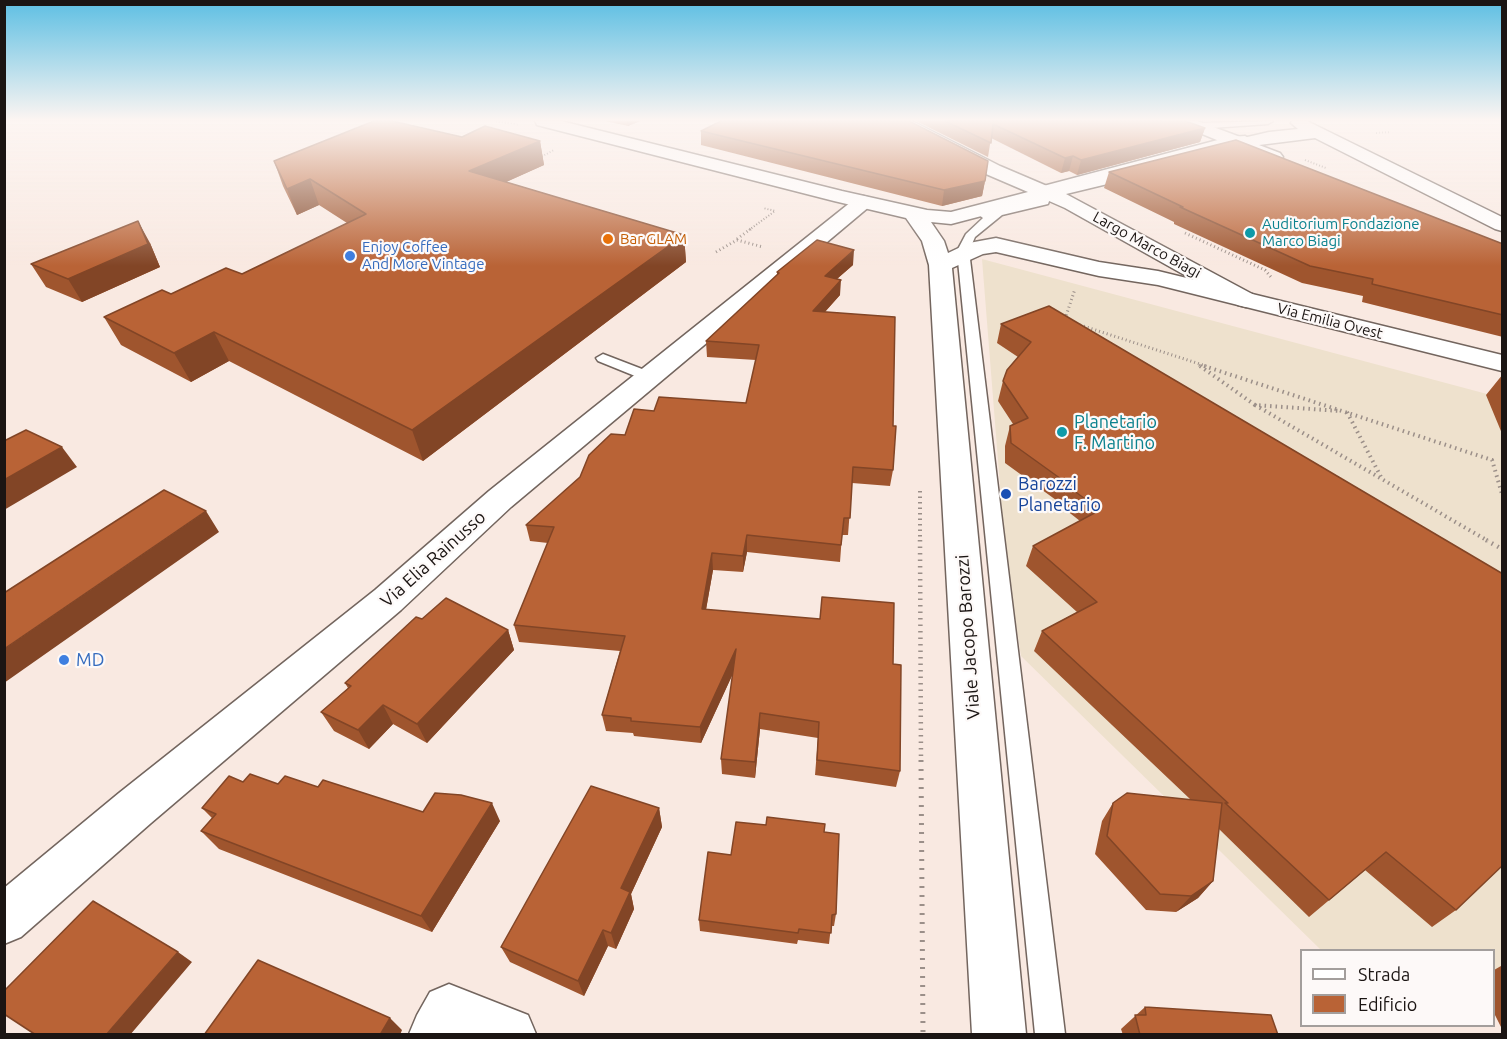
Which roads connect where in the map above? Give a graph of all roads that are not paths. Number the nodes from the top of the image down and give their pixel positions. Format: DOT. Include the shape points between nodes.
graph roads {
  1 [pos="736,169"];
  2 [pos="992,169"];
  3 [pos="1139,169"];
  4 [pos="1393,169"];
  5 [pos="1042,191"];
  6 [pos="863,202"];
  7 [pos="914,214"];
  8 [pos="951,218"];
  9 [pos="990,219"];
  10 [pos="1503,225"];
  11 [pos="946,254"];
  12 [pos="1158,278"];
  13 [pos="1246,300"];
  14 [pos="603,358"];
  15 [pos="1503,363"];
  16 [pos="650,377"];
  17 [pos="4,920"];
  18 [pos="442,1023"];
  19 [pos="510,1035"];
  20 [pos="999,1035"];
  21 [pos="1050,1035"];
  1 -- 6 [label="street"];
  2 -- 5 [label="street, Largo Marco Biagi"];
  3 -- 5 [label="street" via="1075,188"];
  4 -- 10 [label="street"];
  5 -- 8 [label="street"];
  5 -- 9 [label="lane" via="1044,202"];
  5 -- 13 [label="street, Largo Marco Biagi" via="1092,214"];
  6 -- 7 [label="street"];
  6 -- 16 [label="street, Via Elia Rainusso"];
  7 -- 8 [label="street, Via Emilia Ovest"];
  7 -- 11 [label="street"];
  8 -- 9 [label="street, Via Emilia Ovest"];
  8 -- 11 [label="street" via="938,231"];
  9 -- 11 [label="lane" via="970,236 963,251"];
  9 -- 12 [label="street, Via Emilia Ovest"];
  11 -- 12 [label="street, Via Emilia Ovest" via="996,245"];
  11 -- 20 [label="street, Viale Jacopo Barozzi"];
  11 -- 21 [label="lane"];
  12 -- 13 [label="street, Via Emilia Ovest"];
  13 -- 15 [label="street, Via Emilia Ovest"];
  14 -- 16 [label="lane"];
  16 -- 17 [label="street, Via Elia Rainusso"];
  18 -- 19 [label="street"];
}
